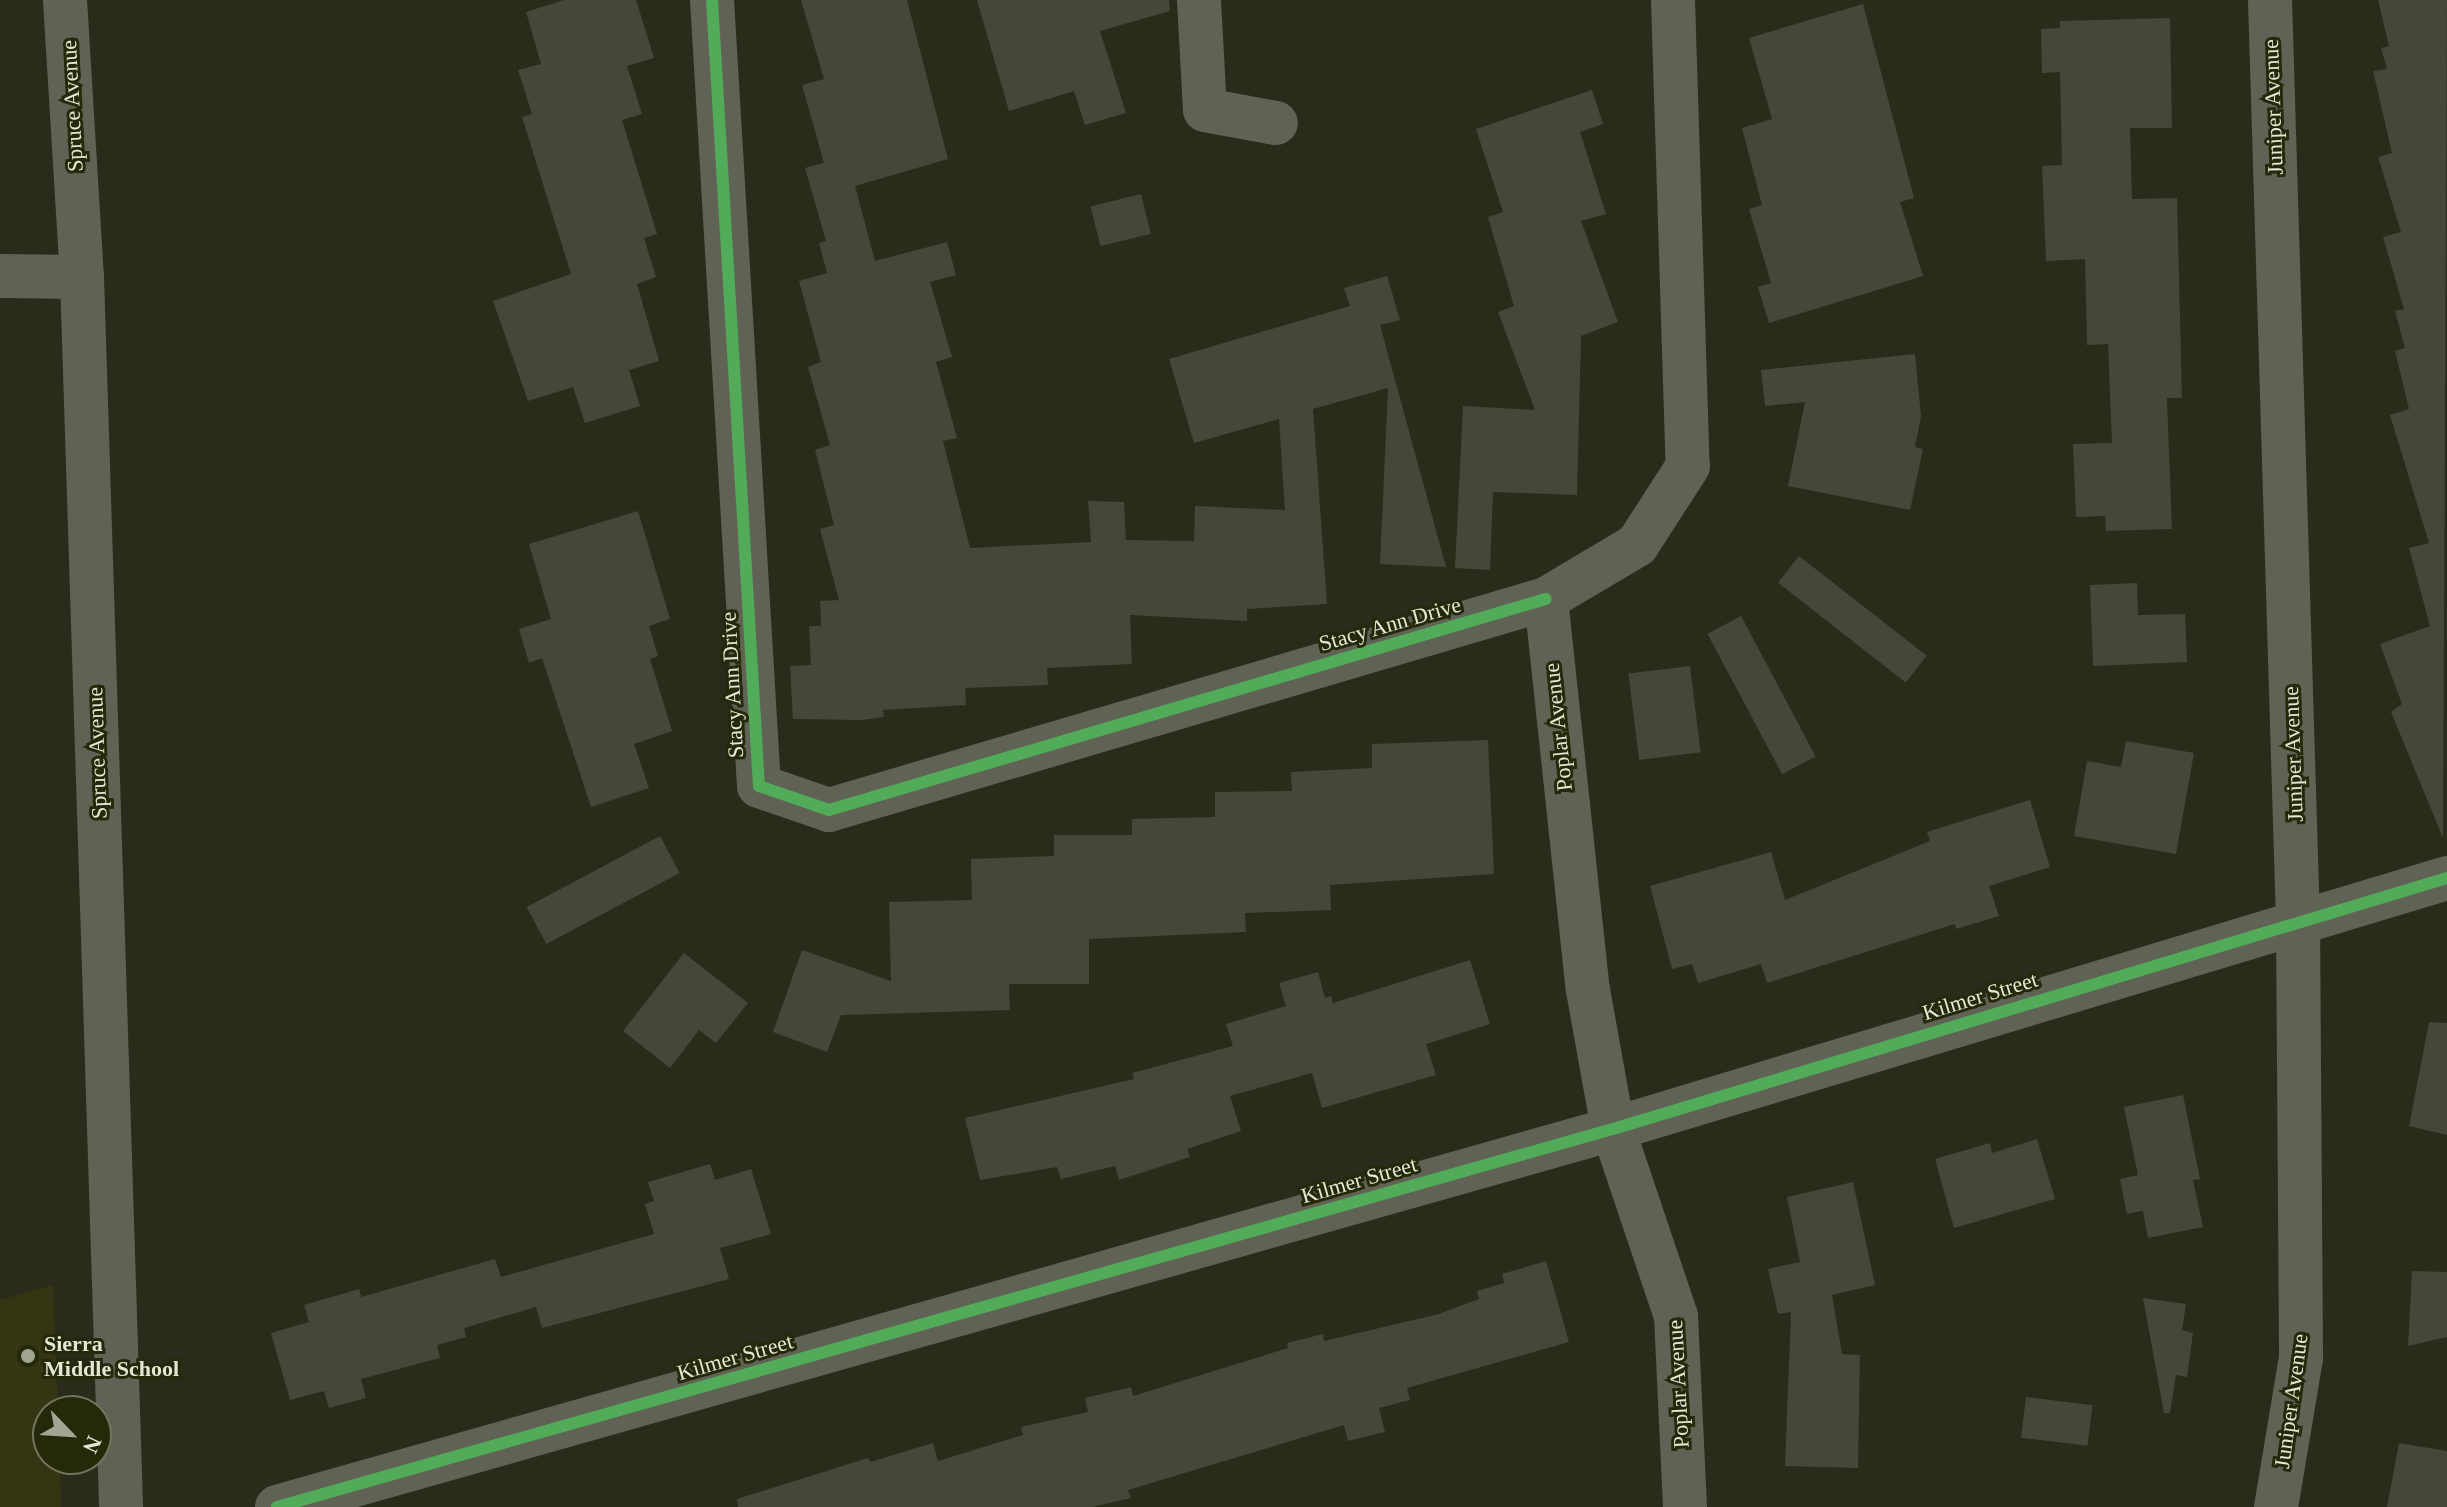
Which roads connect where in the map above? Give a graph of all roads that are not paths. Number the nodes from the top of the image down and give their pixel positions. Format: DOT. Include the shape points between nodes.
graph roads {
  1 [pos="65,0"];
  2 [pos="712,0"];
  3 [pos="1199,0"];
  4 [pos="1673,0"];
  5 [pos="2270,0"];
  6 [pos="1276,123"];
  7 [pos="0,276"];
  8 [pos="82,277"];
  9 [pos="1546,599"];
  10 [pos="2447,878"];
  11 [pos="2298,920"];
  12 [pos="1613,1129"];
  13 [pos="121,1507"];
  14 [pos="277,1507"];
  15 [pos="1685,1507"];
  16 [pos="2276,1507"];
  1 -- 8 [label="street, Spruce Avenue"];
  2 -- 9 [label="street, Stacy Ann Drive" via="759,786 829,810"];
  3 -- 6 [label="street" via="1205,110"];
  4 -- 9 [label="street" via="1688,466 1637,545"];
  5 -- 11 [label="street, Juniper Avenue"];
  7 -- 8 [label="street"];
  8 -- 13 [label="street, Spruce Avenue"];
  9 -- 12 [label="street, Poplar Avenue" via="1588,990"];
  10 -- 11 [label="street, Kilmer Street"];
  11 -- 12 [label="street, Kilmer Street"];
  11 -- 16 [label="street, Juniper Avenue" via="2301,1358"];
  12 -- 14 [label="street, Kilmer Street"];
  12 -- 15 [label="street, Poplar Avenue" via="1676,1316"];
}
